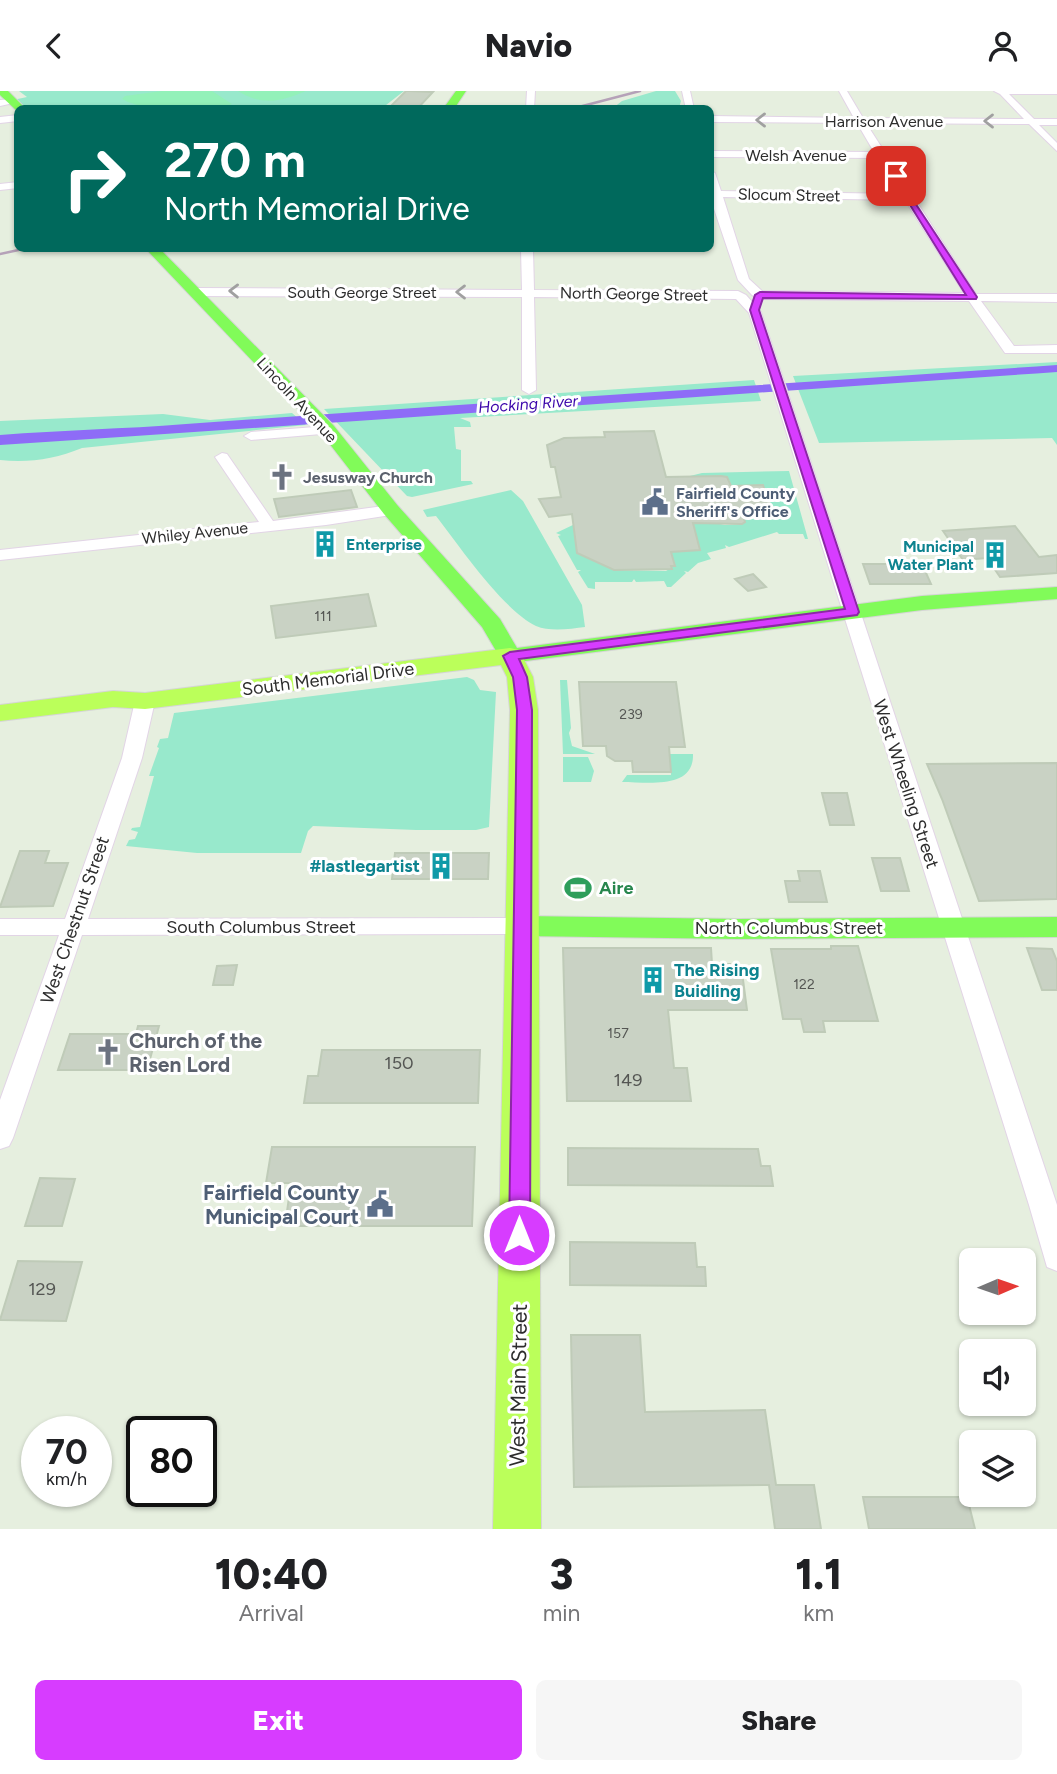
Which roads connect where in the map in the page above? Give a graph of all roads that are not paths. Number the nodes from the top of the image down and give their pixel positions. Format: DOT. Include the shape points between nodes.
graph roads {
  1 [pos="2,91"];
  2 [pos="844,91"];
  3 [pos="1000,91"];
  4 [pos="1057,91"];
  5 [pos="0,103"];
  6 [pos="18,105"];
  7 [pos="714,119"];
  8 [pos="860,120"];
  9 [pos="1032,122"];
  10 [pos="1057,122"];
  11 [pos="1057,148"];
  12 [pos="714,154"];
  13 [pos="882,155"];
  14 [pos="714,194"];
  15 [pos="910,197"];
  16 [pos="156,252"];
  17 [pos="527,252"];
  18 [pos="741,291"];
  19 [pos="195,292"];
  20 [pos="530,293"];
  21 [pos="972,297"];
  22 [pos="1057,298"];
  23 [pos="757,299"];
  24 [pos="1057,349"];
  25 [pos="528,390"];
  26 [pos="326,428"];
  27 [pos="251,436"];
  28 [pos="222,457"];
  29 [pos="391,510"];
  30 [pos="269,526"];
  31 [pos="0,555"];
  32 [pos="1057,593"];
  33 [pos="853,612"];
  34 [pos="510,656"];
  35 [pos="145,701"];
  36 [pos="0,713"];
  37 [pos="0,726"];
  38 [pos="522,926"];
  39 [pos="0,927"];
  40 [pos="73,927"];
  41 [pos="952,927"];
  42 [pos="1057,927"];
  43 [pos="0,1138"];
  44 [pos="1057,1258"];
  45 [pos="517,1529"];
  1 -- 6 [label="main road"];
  2 -- 8 [label="street"];
  3 -- 4 [label="street"];
  3 -- 9 [label="street"];
  5 -- 6 [label="street"];
  8 -- 7 [label="street, Harrison Avenue, one-way"];
  9 -- 8 [label="street, Harrison Avenue, one-way"];
  8 -- 13 [label="street"];
  9 -- 10 [label="street, Harrison Avenue"];
  9 -- 11 [label="street"];
  12 -- 13 [label="street, Welsh Avenue"];
  13 -- 15 [label="street"];
  14 -- 15 [label="street, Slocum Street"];
  14 -- 18 [label="street, West Wheeling Street"];
  15 -- 21 [label="street"];
  16 -- 19 [label="main road, Lincoln Avenue"];
  17 -- 20 [label="street"];
  18 -- 20 [label="street, North George Street"];
  18 -- 23 [label="street, West Wheeling Street"];
  18 -- 23 [label="street, North George Street"];
  20 -- 19 [label="street, South George Street, one-way"];
  19 -- 26 [label="main road, Lincoln Avenue"];
  20 -- 25 [label="street"];
  21 -- 22 [label="street"];
  21 -- 23 [label="street"];
  21 -- 24 [label="street" via="1010,350"];
  23 -- 33 [label="street, West Wheeling Street" via="776,378"];
  26 -- 27 [label="street"];
  26 -- 29 [label="main road, Lincoln Avenue"];
  28 -- 30 [label="street"];
  29 -- 30 [label="street, Whiley Avenue"];
  29 -- 34 [label="main road, Lincoln Avenue" via="492,624"];
  30 -- 31 [label="street, Whiley Avenue"];
  32 -- 33 [label="main road"];
  33 -- 34 [label="main road"];
  33 -- 41 [label="street, West Wheeling Street"];
  34 -- 35 [label="highway, South Memorial Drive"];
  34 -- 38 [label="highway, West Main Street" via="520,677 524,710"];
  35 -- 36 [label="highway, South Memorial Drive" via="113,699"];
  35 -- 37 [label="highway, South Memorial Drive" via="112,712"];
  35 -- 40 [label="street, West Chestnut Street" via="134,750"];
  38 -- 40 [label="street, South Columbus Street"];
  38 -- 41 [label="main road, North Columbus Street"];
  38 -- 45 [label="highway, West Main Street"];
  39 -- 40 [label="street, South Columbus Street"];
  40 -- 43 [label="street, West Chestnut Street"];
  41 -- 42 [label="main road, North Columbus Street"];
  41 -- 44 [label="street, West Wheeling Street"];
}
